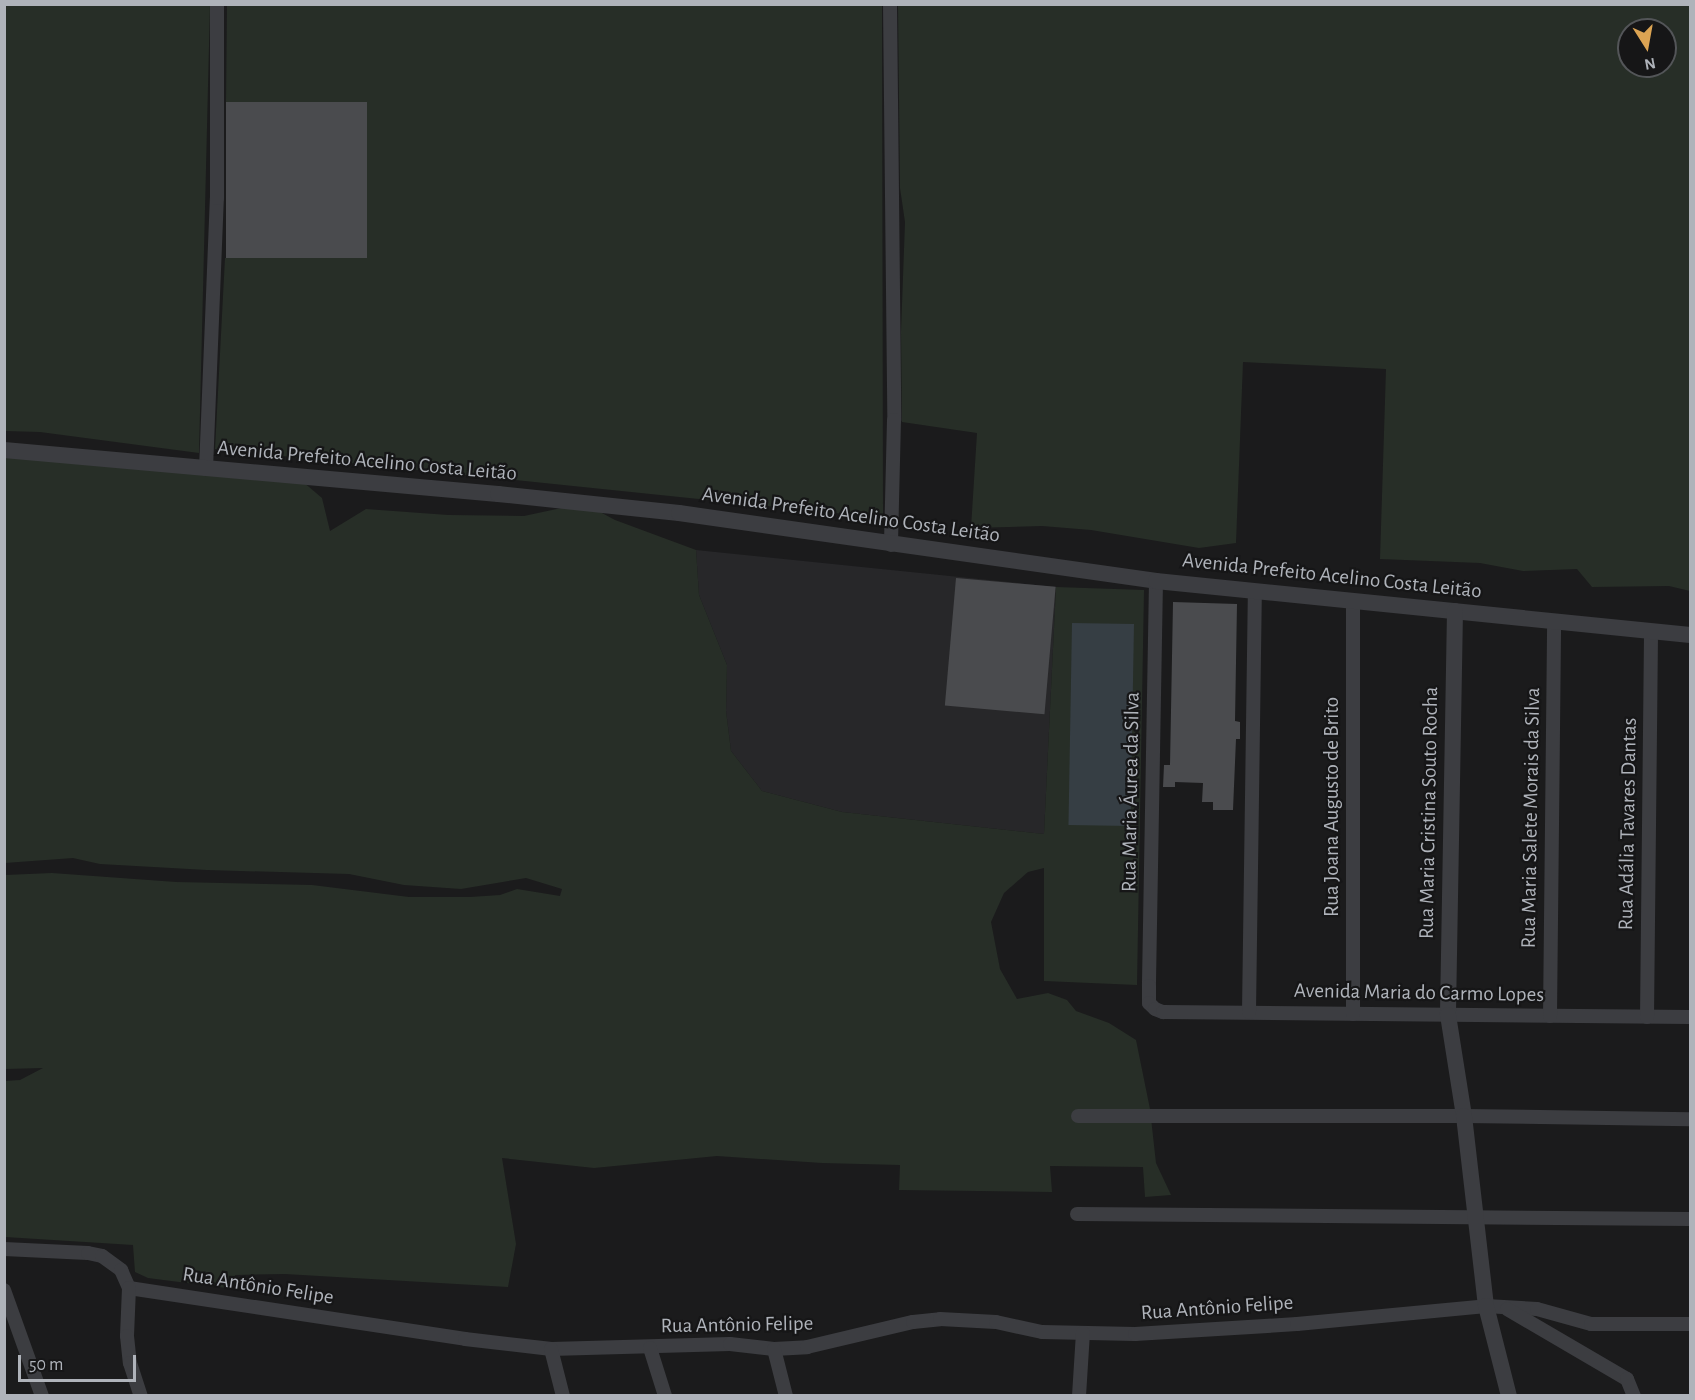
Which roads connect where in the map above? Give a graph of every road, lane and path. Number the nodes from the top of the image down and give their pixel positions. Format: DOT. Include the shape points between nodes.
graph roads {
  1 [pos="217,4"];
  2 [pos="890,4"];
  3 [pos="4,450"];
  4 [pos="206,469"];
  5 [pos="891,545"];
  6 [pos="1156,581"];
  7 [pos="1255,591"];
  8 [pos="1353,601"];
  9 [pos="1455,611"];
  10 [pos="1554,621"];
  11 [pos="1651,631"];
  12 [pos="1690,635"];
  13 [pos="1149,1003"];
  14 [pos="1249,1012"];
  15 [pos="1353,1014"];
  16 [pos="1448,1015"];
  17 [pos="1550,1016"];
  18 [pos="1647,1017"];
  19 [pos="1690,1017"];
  20 [pos="1078,1116"];
  21 [pos="1464,1116"];
  22 [pos="1690,1119"];
  23 [pos="1077,1214"];
  24 [pos="1476,1215"];
  25 [pos="1690,1219"];
  26 [pos="4,1249"];
  27 [pos="129,1288"];
  28 [pos="4,1290"];
  29 [pos="1486,1306"];
  30 [pos="1503,1306"];
  31 [pos="1690,1324"];
  32 [pos="1083,1333"];
  33 [pos="650,1348"];
  34 [pos="551,1349"];
  35 [pos="774,1349"];
  36 [pos="42,1395"];
  37 [pos="141,1395"];
  38 [pos="563,1395"];
  39 [pos="665,1395"];
  40 [pos="786,1395"];
  41 [pos="1079,1395"];
  42 [pos="1509,1395"];
  43 [pos="1634,1395"];
  1 -- 4 [label="street" via="217,198"];
  2 -- 5 [label="street" via="894,420"];
  3 -- 4 [label="street, Avenida Prefeito Acelino Costa Leitão"];
  4 -- 5 [label="street, Avenida Prefeito Acelino Costa Leitão" via="668,512"];
  5 -- 6 [label="street, Avenida Prefeito Acelino Costa Leitão"];
  6 -- 7 [label="street, Avenida Prefeito Acelino Costa Leitão"];
  6 -- 13 [label="street, Rua Maria Áurea da Silva"];
  7 -- 8 [label="street, Avenida Prefeito Acelino Costa Leitão"];
  7 -- 14 [label="street"];
  8 -- 9 [label="street, Avenida Prefeito Acelino Costa Leitão"];
  8 -- 15 [label="street, Rua Joana Augusto de Brito"];
  9 -- 10 [label="street, Avenida Prefeito Acelino Costa Leitão"];
  9 -- 16 [label="street, Rua Maria Cristina Souto Rocha"];
  10 -- 11 [label="street, Avenida Prefeito Acelino Costa Leitão"];
  10 -- 17 [label="street, Rua Maria Salete Morais da Silva"];
  11 -- 12 [label="street, Avenida Prefeito Acelino Costa Leitão"];
  11 -- 18 [label="street, Rua Adália Tavares Dantas"];
  13 -- 14 [label="street, Avenida Maria do Carmo Lopes" via="1163,1012"];
  14 -- 15 [label="street, Avenida Maria do Carmo Lopes"];
  15 -- 16 [label="street, Avenida Maria do Carmo Lopes"];
  16 -- 17 [label="street, Avenida Maria do Carmo Lopes"];
  16 -- 21 [label="street, Rua Maria Cristina Souto Rocha"];
  17 -- 18 [label="street, Avenida Maria do Carmo Lopes"];
  18 -- 19 [label="street, Avenida Maria do Carmo Lopes"];
  20 -- 21 [label="street"];
  21 -- 22 [label="street"];
  21 -- 24 [label="street, Rua Maria Cristina Souto Rocha"];
  23 -- 24 [label="street"];
  24 -- 25 [label="street"];
  24 -- 29 [label="street, Rua Maria Cristina Souto Rocha"];
  26 -- 27 [label="street" via="102,1256 121,1270"];
  27 -- 34 [label="street, Rua Antônio Felipe"];
  27 -- 37 [label="street" via="130,1364"];
  28 -- 36 [label="street"];
  29 -- 30 [label="street, Rua Antônio Felipe"];
  29 -- 32 [label="street, Rua Antônio Felipe" via="1297,1324 1135,1334"];
  29 -- 42 [label="street, Rua Maria Cristina Souto Rocha"];
  30 -- 31 [label="street, Rua Antônio Felipe" via="1537,1309 1591,1324"];
  30 -- 43 [label="street" via="1627,1379"];
  32 -- 35 [label="street, Rua Antônio Felipe" via="940,1319 807,1347"];
  32 -- 41 [label="street"];
  33 -- 34 [label="street, Rua Antônio Felipe"];
  33 -- 35 [label="street, Rua Antônio Felipe" via="730,1344"];
  33 -- 39 [label="street"];
  34 -- 38 [label="street"];
  35 -- 40 [label="street"];
}
